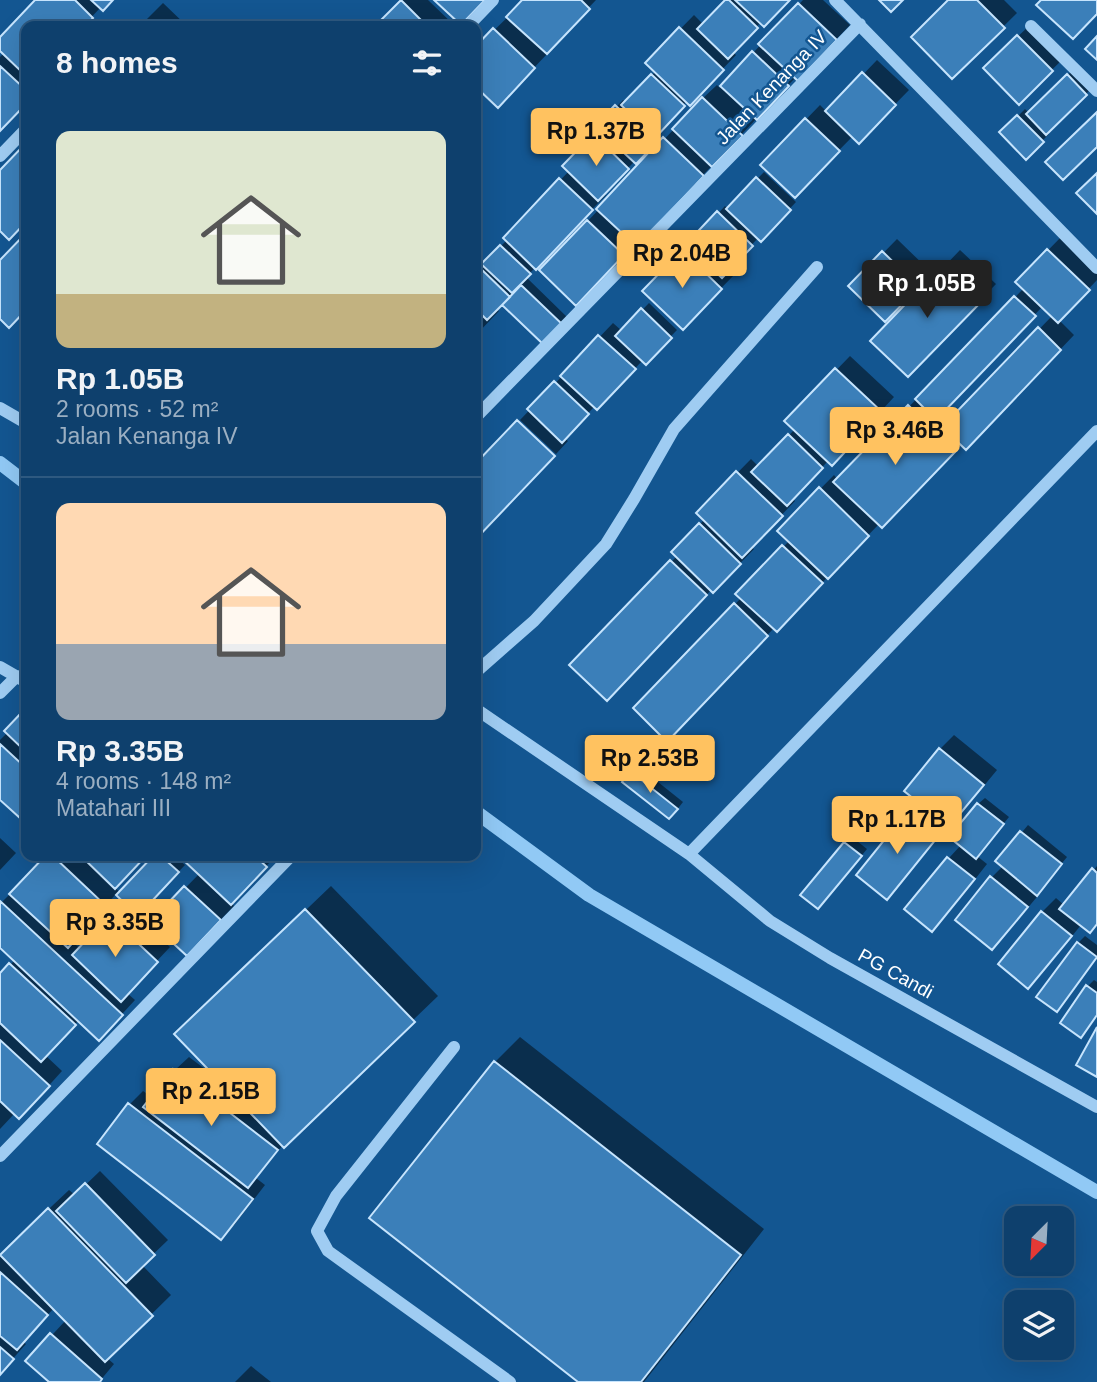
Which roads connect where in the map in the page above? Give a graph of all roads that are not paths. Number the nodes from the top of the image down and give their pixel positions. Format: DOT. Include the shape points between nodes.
graph roads {
  1 [pos="494,0"];
  2 [pos="835,0"];
  3 [pos="473,21"];
  4 [pos="860,24"];
  5 [pos="1031,26"];
  6 [pos="1097,91"];
  7 [pos="21,134"];
  8 [pos="0,156"];
  9 [pos="817,267"];
  10 [pos="1097,268"];
  11 [pos="0,408"];
  12 [pos="481,412"];
  13 [pos="21,419"];
  14 [pos="1097,430"];
  15 [pos="0,667"];
  16 [pos="481,668"];
  17 [pos="21,679"];
  18 [pos="0,693"];
  19 [pos="481,712"];
  20 [pos="689,854"];
  21 [pos="286,861"];
  22 [pos="454,1047"];
  23 [pos="1097,1107"];
  24 [pos="0,1156"];
  25 [pos="510,1382"];
  1 -- 3 [label="street"];
  2 -- 4 [label="street"];
  4 -- 10 [label="street"];
  4 -- 12 [label="street, Jalan Kenanga IV"];
  5 -- 6 [label="street"];
  7 -- 8 [label="street"];
  9 -- 16 [label="street" via="674,429 606,544 534,621"];
  11 -- 13 [label="street"];
  14 -- 20 [label="street"];
  15 -- 17 [label="street"];
  17 -- 18 [label="street"];
  19 -- 20 [label="street, PG Candi"];
  20 -- 23 [label="street, PG Candi" via="770,921"];
  21 -- 24 [label="street"];
  22 -- 25 [label="street" via="336,1196 317,1231 328,1251"];
}
